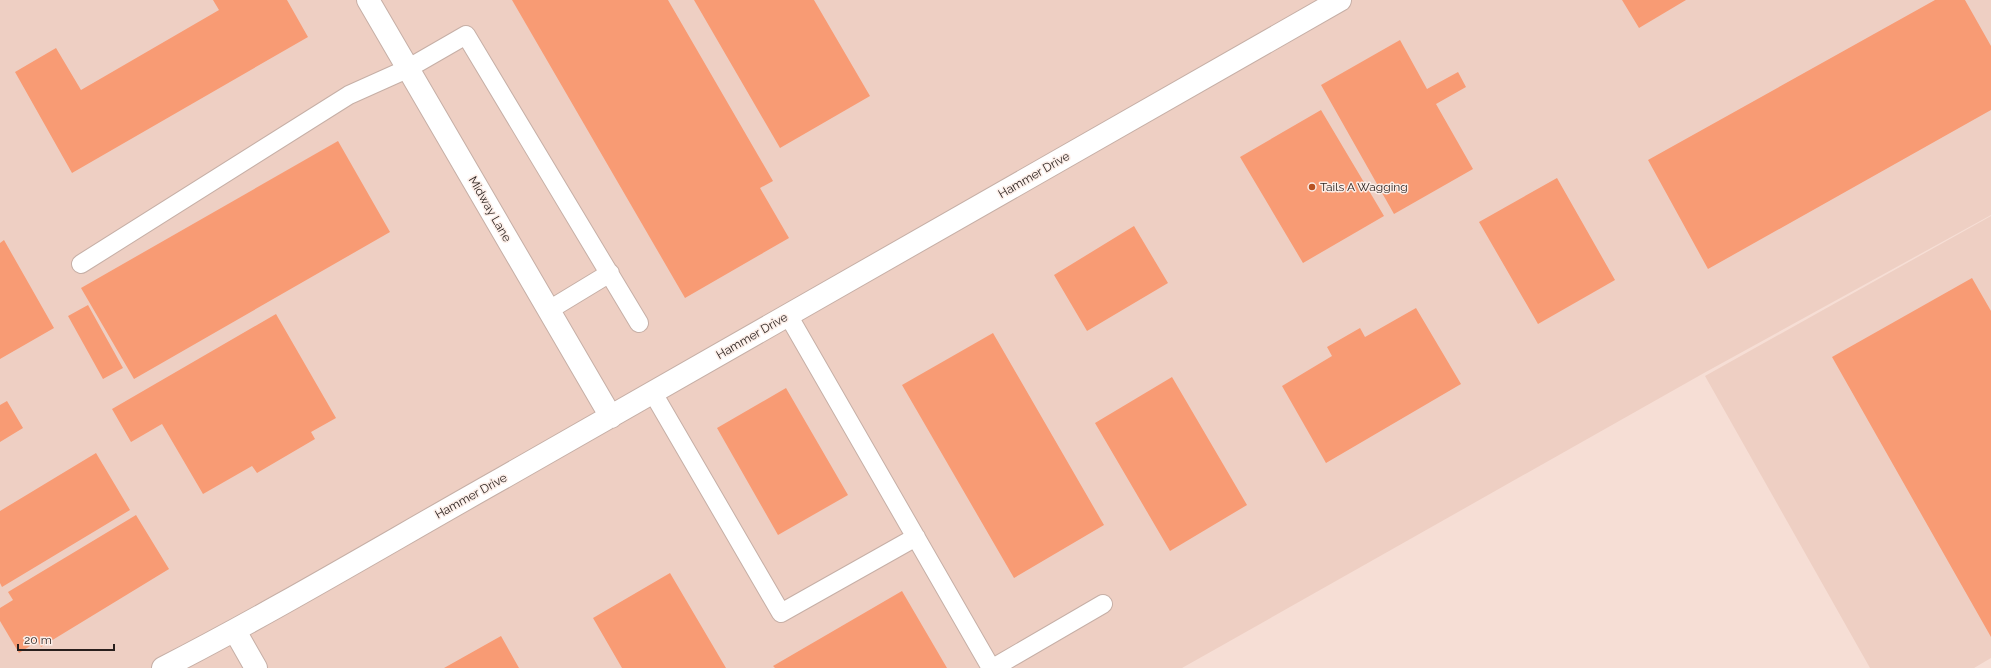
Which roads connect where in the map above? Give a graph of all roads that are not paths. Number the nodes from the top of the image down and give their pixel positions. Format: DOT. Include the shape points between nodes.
graph roads {
  1 [pos="368,0"];
  2 [pos="1340,0"];
  3 [pos="408,69"];
  4 [pos="81,264"];
  5 [pos="610,273"];
  6 [pos="549,310"];
  7 [pos="788,315"];
  8 [pos="639,323"];
  9 [pos="652,394"];
  10 [pos="611,417"];
  11 [pos="916,537"];
  12 [pos="1103,604"];
  13 [pos="235,631"];
  14 [pos="163,668"];
  15 [pos="256,668"];
  16 [pos="992,668"];
  1 -- 3 [label="street, Midway Lane"];
  2 -- 7 [label="street, Hammer Drive"];
  3 -- 4 [label="lane" via="349,95"];
  3 -- 5 [label="lane" via="466,36"];
  3 -- 6 [label="street, Midway Lane"];
  5 -- 6 [label="lane"];
  5 -- 8 [label="lane"];
  6 -- 10 [label="street, Midway Lane"];
  7 -- 9 [label="street, Hammer Drive"];
  7 -- 11 [label="lane"];
  9 -- 10 [label="street, Hammer Drive"];
  9 -- 11 [label="lane" via="781,613"];
  10 -- 13 [label="street, Hammer Drive"];
  11 -- 16 [label="lane"];
  12 -- 16 [label="lane"];
  13 -- 14 [label="street, Hammer Drive"];
  13 -- 15 [label="street"];
}
